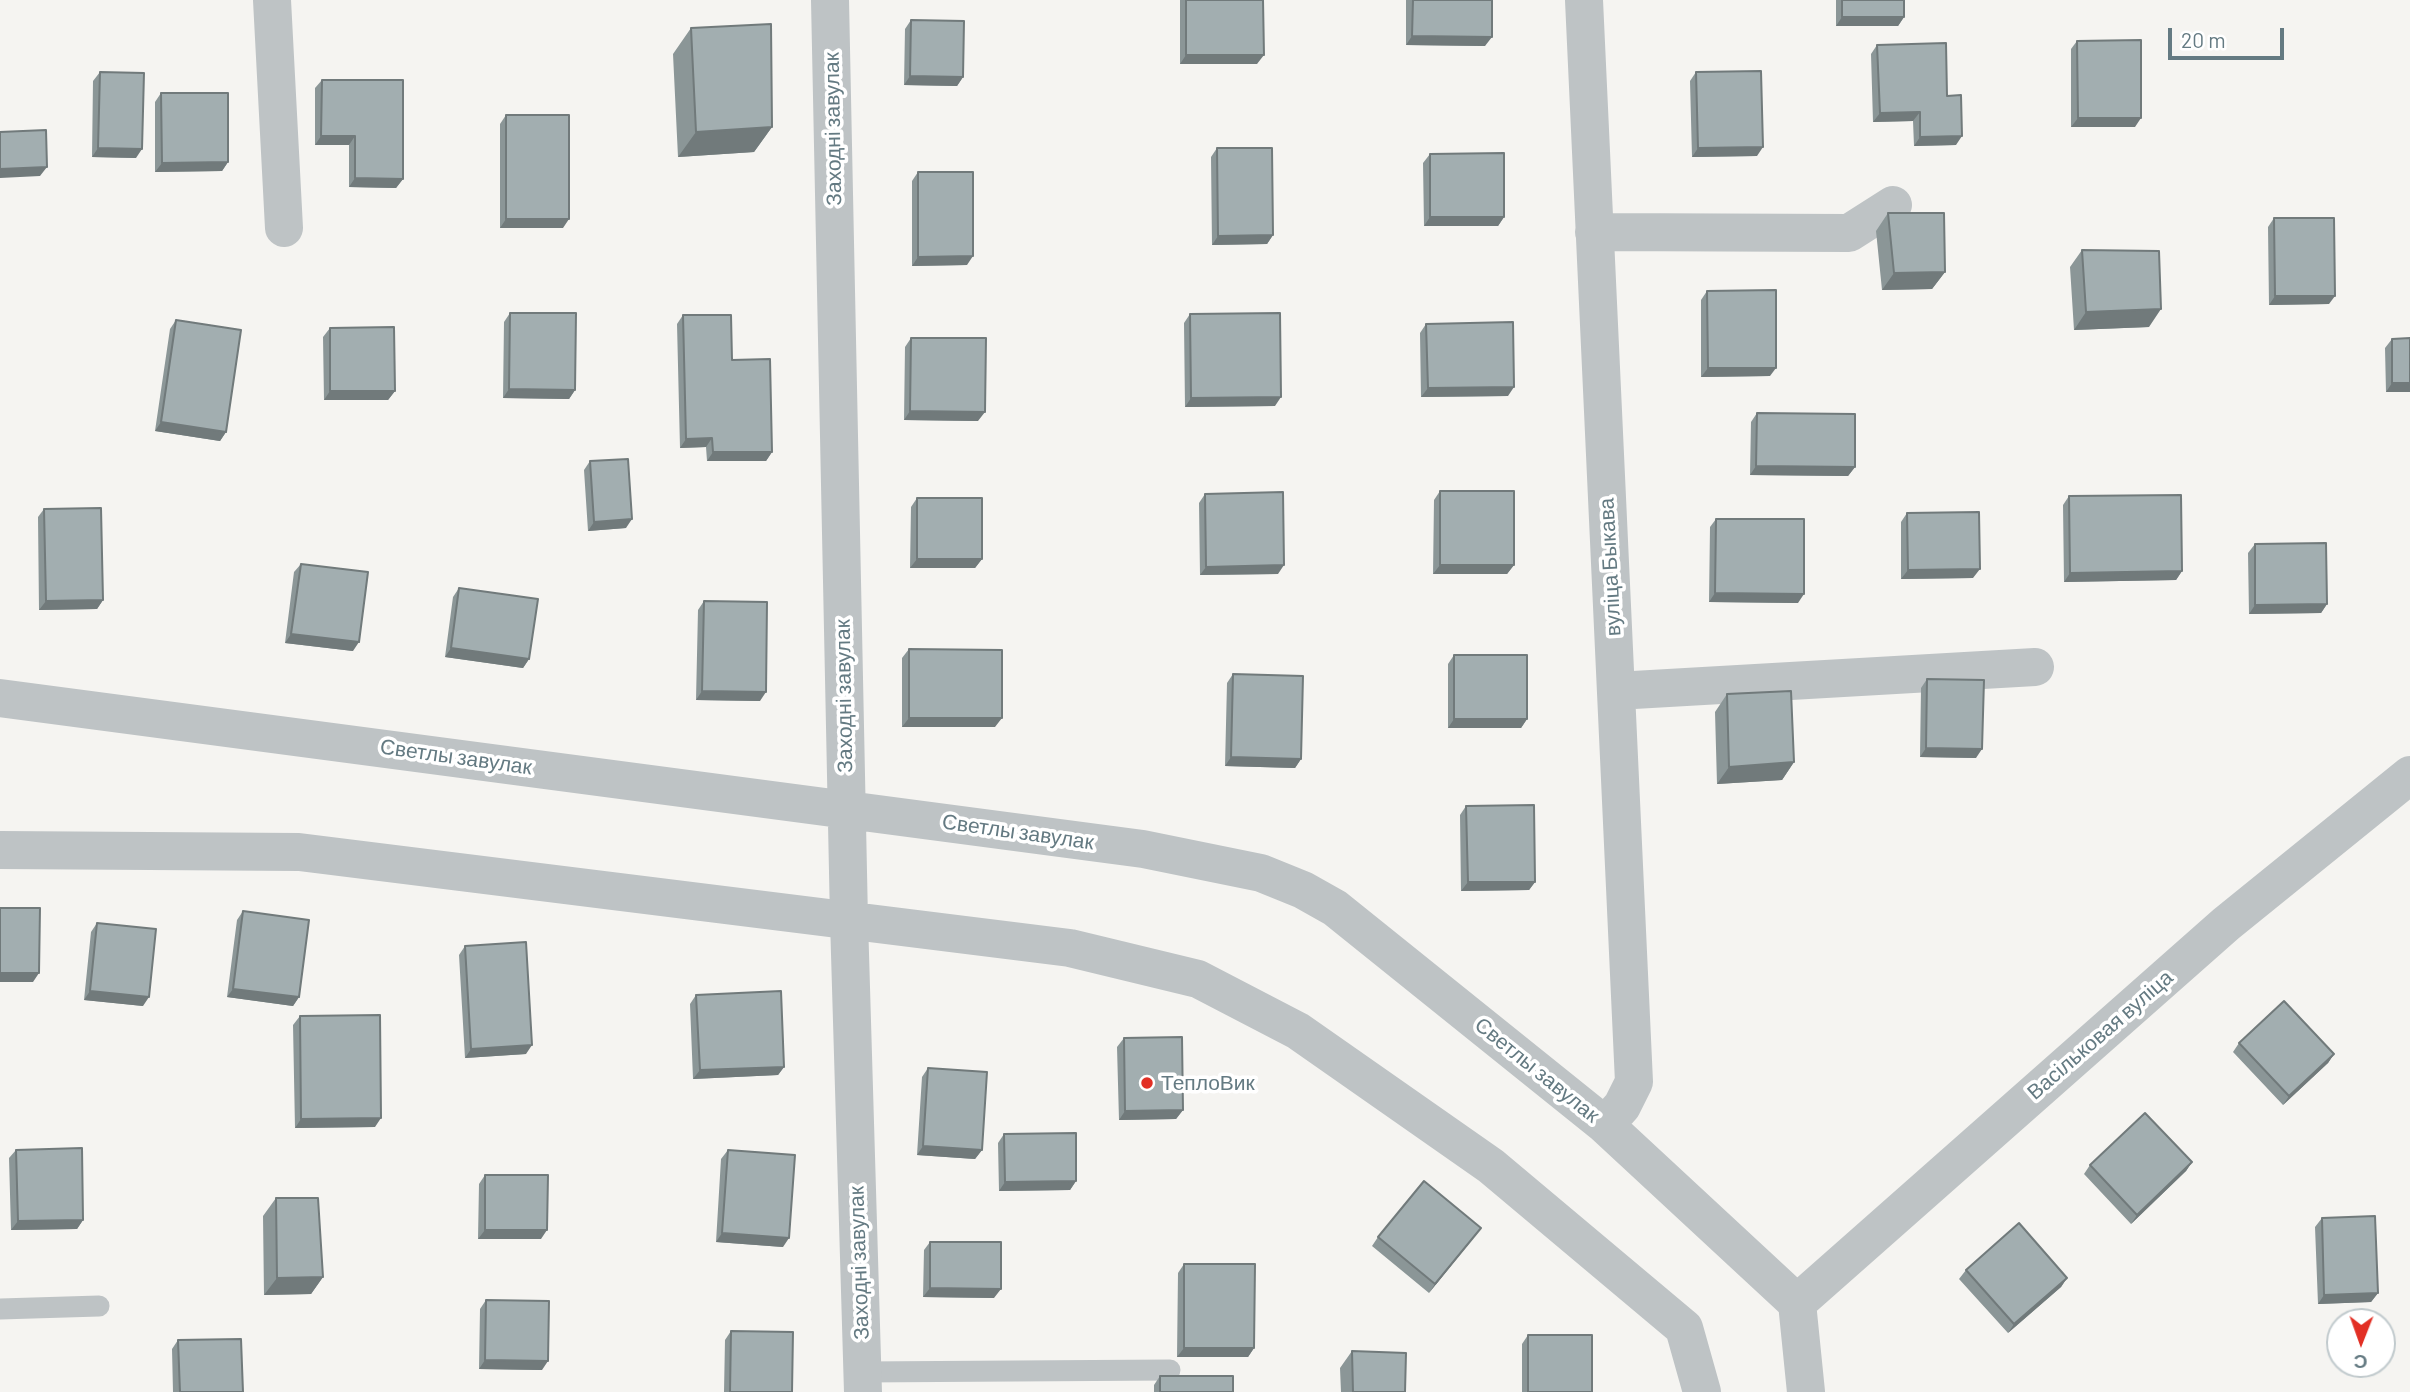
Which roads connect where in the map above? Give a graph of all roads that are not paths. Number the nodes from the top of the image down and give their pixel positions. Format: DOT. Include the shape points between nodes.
graph roads {
  1 [pos="272,0"];
  2 [pos="830,0"];
  3 [pos="1584,0"];
  4 [pos="1893,205"];
  5 [pos="284,229"];
  6 [pos="1594,232"];
  7 [pos="2035,667"];
  8 [pos="1616,691"];
  9 [pos="0,698"];
  10 [pos="2410,775"];
  11 [pos="847,810"];
  12 [pos="0,850"];
  13 [pos="849,920"];
  14 [pos="1605,1125"];
  15 [pos="1797,1303"];
  16 [pos="99,1306"];
  17 [pos="0,1308"];
  18 [pos="1170,1370"];
  19 [pos="863,1382"];
  20 [pos="1702,1392"];
  21 [pos="1806,1392"];
  1 -- 5 [label="street"];
  2 -- 11 [label="street, Заходні завулак"];
  3 -- 6 [label="street, вуліца Быкава"];
  4 -- 6 [label="street" via="1849,233"];
  6 -- 8 [label="street, вуліца Быкава"];
  7 -- 8 [label="street"];
  8 -- 14 [label="street, вуліца Быкава" via="1634,1082"];
  9 -- 11 [label="street, Светлы завулак"];
  10 -- 15 [label="street, Васільковая вуліца" via="2226,924"];
  11 -- 13 [label="street, Заходні завулак"];
  11 -- 14 [label="street, Светлы завулак" via="1143,849 1261,873 1303,890 1335,908"];
  12 -- 13 [label="street" via="299,852"];
  13 -- 19 [label="street, Заходні завулак"];
  13 -- 20 [label="street" via="1070,948 1198,979 1298,1031 1491,1167 1684,1328"];
  14 -- 15 [label="street, Светлы завулак"];
  15 -- 21 [label="street"];
  16 -- 17 [label="lane"];
  18 -- 19 [label="lane"];
}
